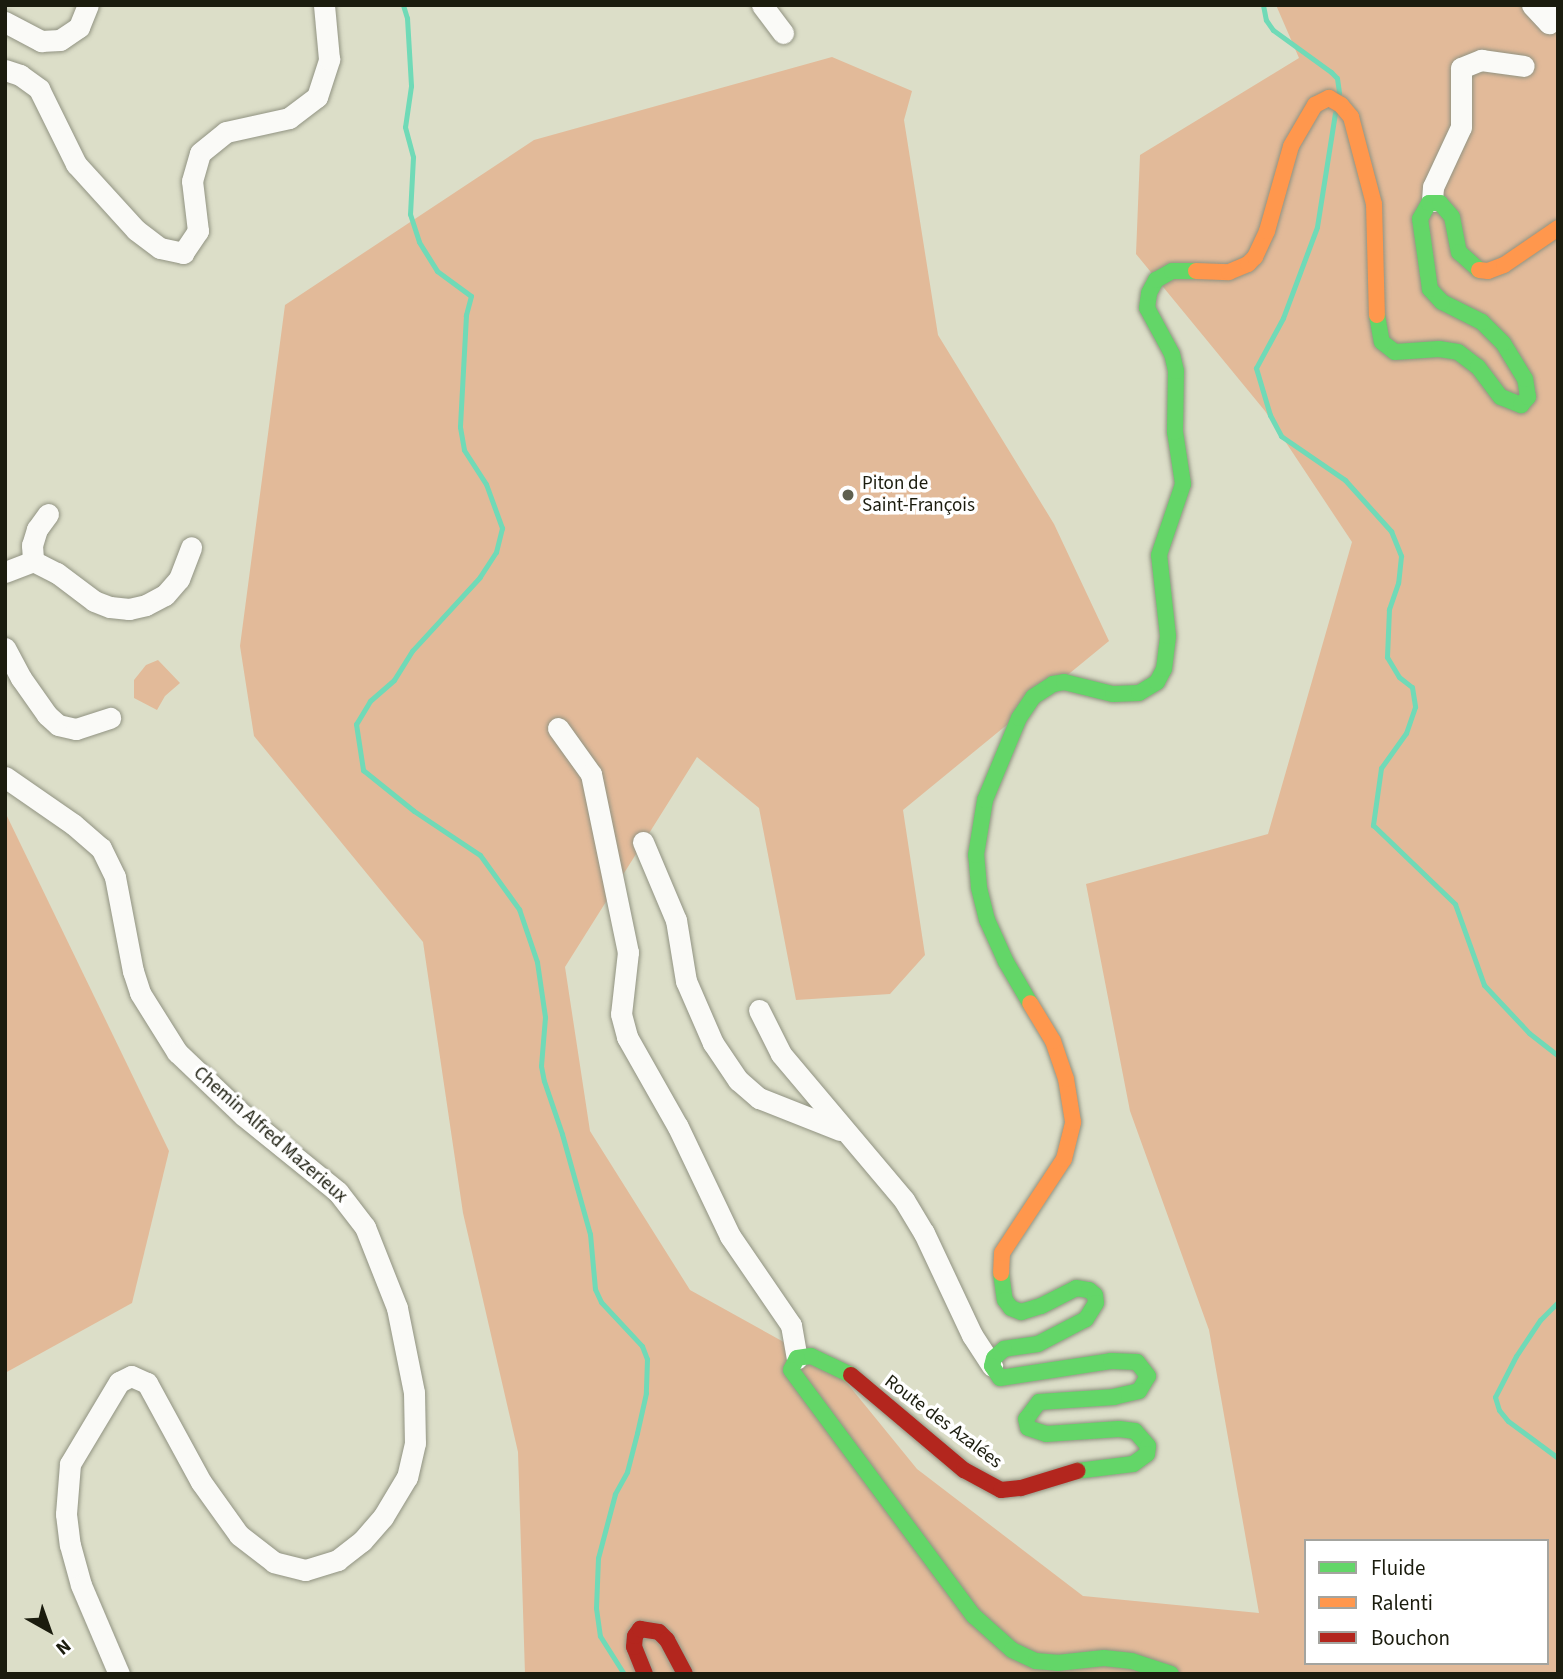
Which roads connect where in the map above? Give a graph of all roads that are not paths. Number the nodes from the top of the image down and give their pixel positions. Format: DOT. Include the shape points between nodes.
graph roads {
  1 [pos="88,5"];
  2 [pos="324,5"];
  3 [pos="762,5"];
  4 [pos="1532,5"];
  5 [pos="1550,14"];
  6 [pos="5,22"];
  7 [pos="783,33"];
  8 [pos="1524,66"];
  9 [pos="5,71"];
  10 [pos="1432,201"];
  11 [pos="1558,228"];
  12 [pos="48,514"];
  13 [pos="191,547"];
  14 [pos="33,561"];
  15 [pos="5,572"];
  16 [pos="5,648"];
  17 [pos="110,718"];
  18 [pos="558,728"];
  19 [pos="5,777"];
  20 [pos="643,842"];
  21 [pos="759,1010"];
  22 [pos="851,1135"];
  23 [pos="797,1358"];
  24 [pos="992,1366"];
  25 [pos="119,1674"];
  26 [pos="645,1674"];
  27 [pos="685,1674"];
  28 [pos="1171,1674"];
  1 -- 6 [label="street" via="79,27 60,40 41,41"];
  2 -- 9 [label="street" via="329,59 317,97 289,118 226,132 200,153 192,181 198,231 183,253 160,248 135,230 76,164 39,89"];
  3 -- 7 [label="street"];
  4 -- 5 [label="street"];
  8 -- 10 [label="street" via="1481,60 1461,68 1461,127 1433,187"];
  10 -- 11 [label="main road" via="1452,217 1459,252 1476,269 1488,271 1504,265"];
  10 -- 24 [label="main road" via="1424,208 1420,230 1430,289 1442,302 1468,312 1498,338 1525,379 1528,397 1524,404 1517,406 1501,397 1458,352 1395,352 1382,342 1377,327 1374,204 1351,117 1329,98 1315,105 1291,146 1255,257 1229,272 1172,271 1156,280 1149,293 1147,308 1176,371 1175,432 1184,484 1159,555 1168,636 1164,668 1148,689 1126,695 1078,683 1043,689 1019,718 985,800 976,855 987,920 1053,1041 1066,1079 1073,1122 1064,1160 1002,1253 1001,1286 1011,1308 1021,1312 1076,1288 1089,1290 1096,1303 1086,1319 1038,1343 1004,1349"];
  12 -- 14 [label="street" via="32,545"];
  13 -- 14 [label="street" via="179,579 165,595 129,609 94,601"];
  14 -- 15 [label="street"];
  16 -- 17 [label="street" via="20,678 58,726 76,729"];
  18 -- 23 [label="street" via="591,774 628,952 621,1014 626,1037 668,1109 730,1236 791,1325"];
  19 -- 25 [label="street, Chemin Alfred Mazerieux" via="101,848 115,877 140,993 177,1052 243,1115 338,1192 365,1227 397,1308 415,1392 415,1443 407,1476 383,1517 338,1560 304,1570 274,1562 239,1535 201,1482 148,1383 131,1376 119,1382 70,1464 66,1504 70,1545 81,1585"];
  20 -- 22 [label="street" via="679,929 683,970 691,994 713,1044 738,1080 770,1104 819,1119"];
  21 -- 22 [label="street" via="781,1054"];
  22 -- 24 [label="street" via="904,1200"];
  23 -- 24 [label="main road, Route des Azalées" via="811,1356 844,1370 964,1469 1001,1490 1078,1471 1133,1464 1147,1454 1149,1446 1135,1431 1046,1434 1028,1428 1026,1419 1039,1402 1139,1391 1148,1376 1137,1362 1111,1361 1013,1378 1000,1378"];
  23 -- 28 [label="main road" via="792,1370 799,1381 936,1567 993,1634 1036,1661 1104,1658 1132,1661"];
  26 -- 27 [label="main road" via="634,1647 640,1629 659,1632"];
}
